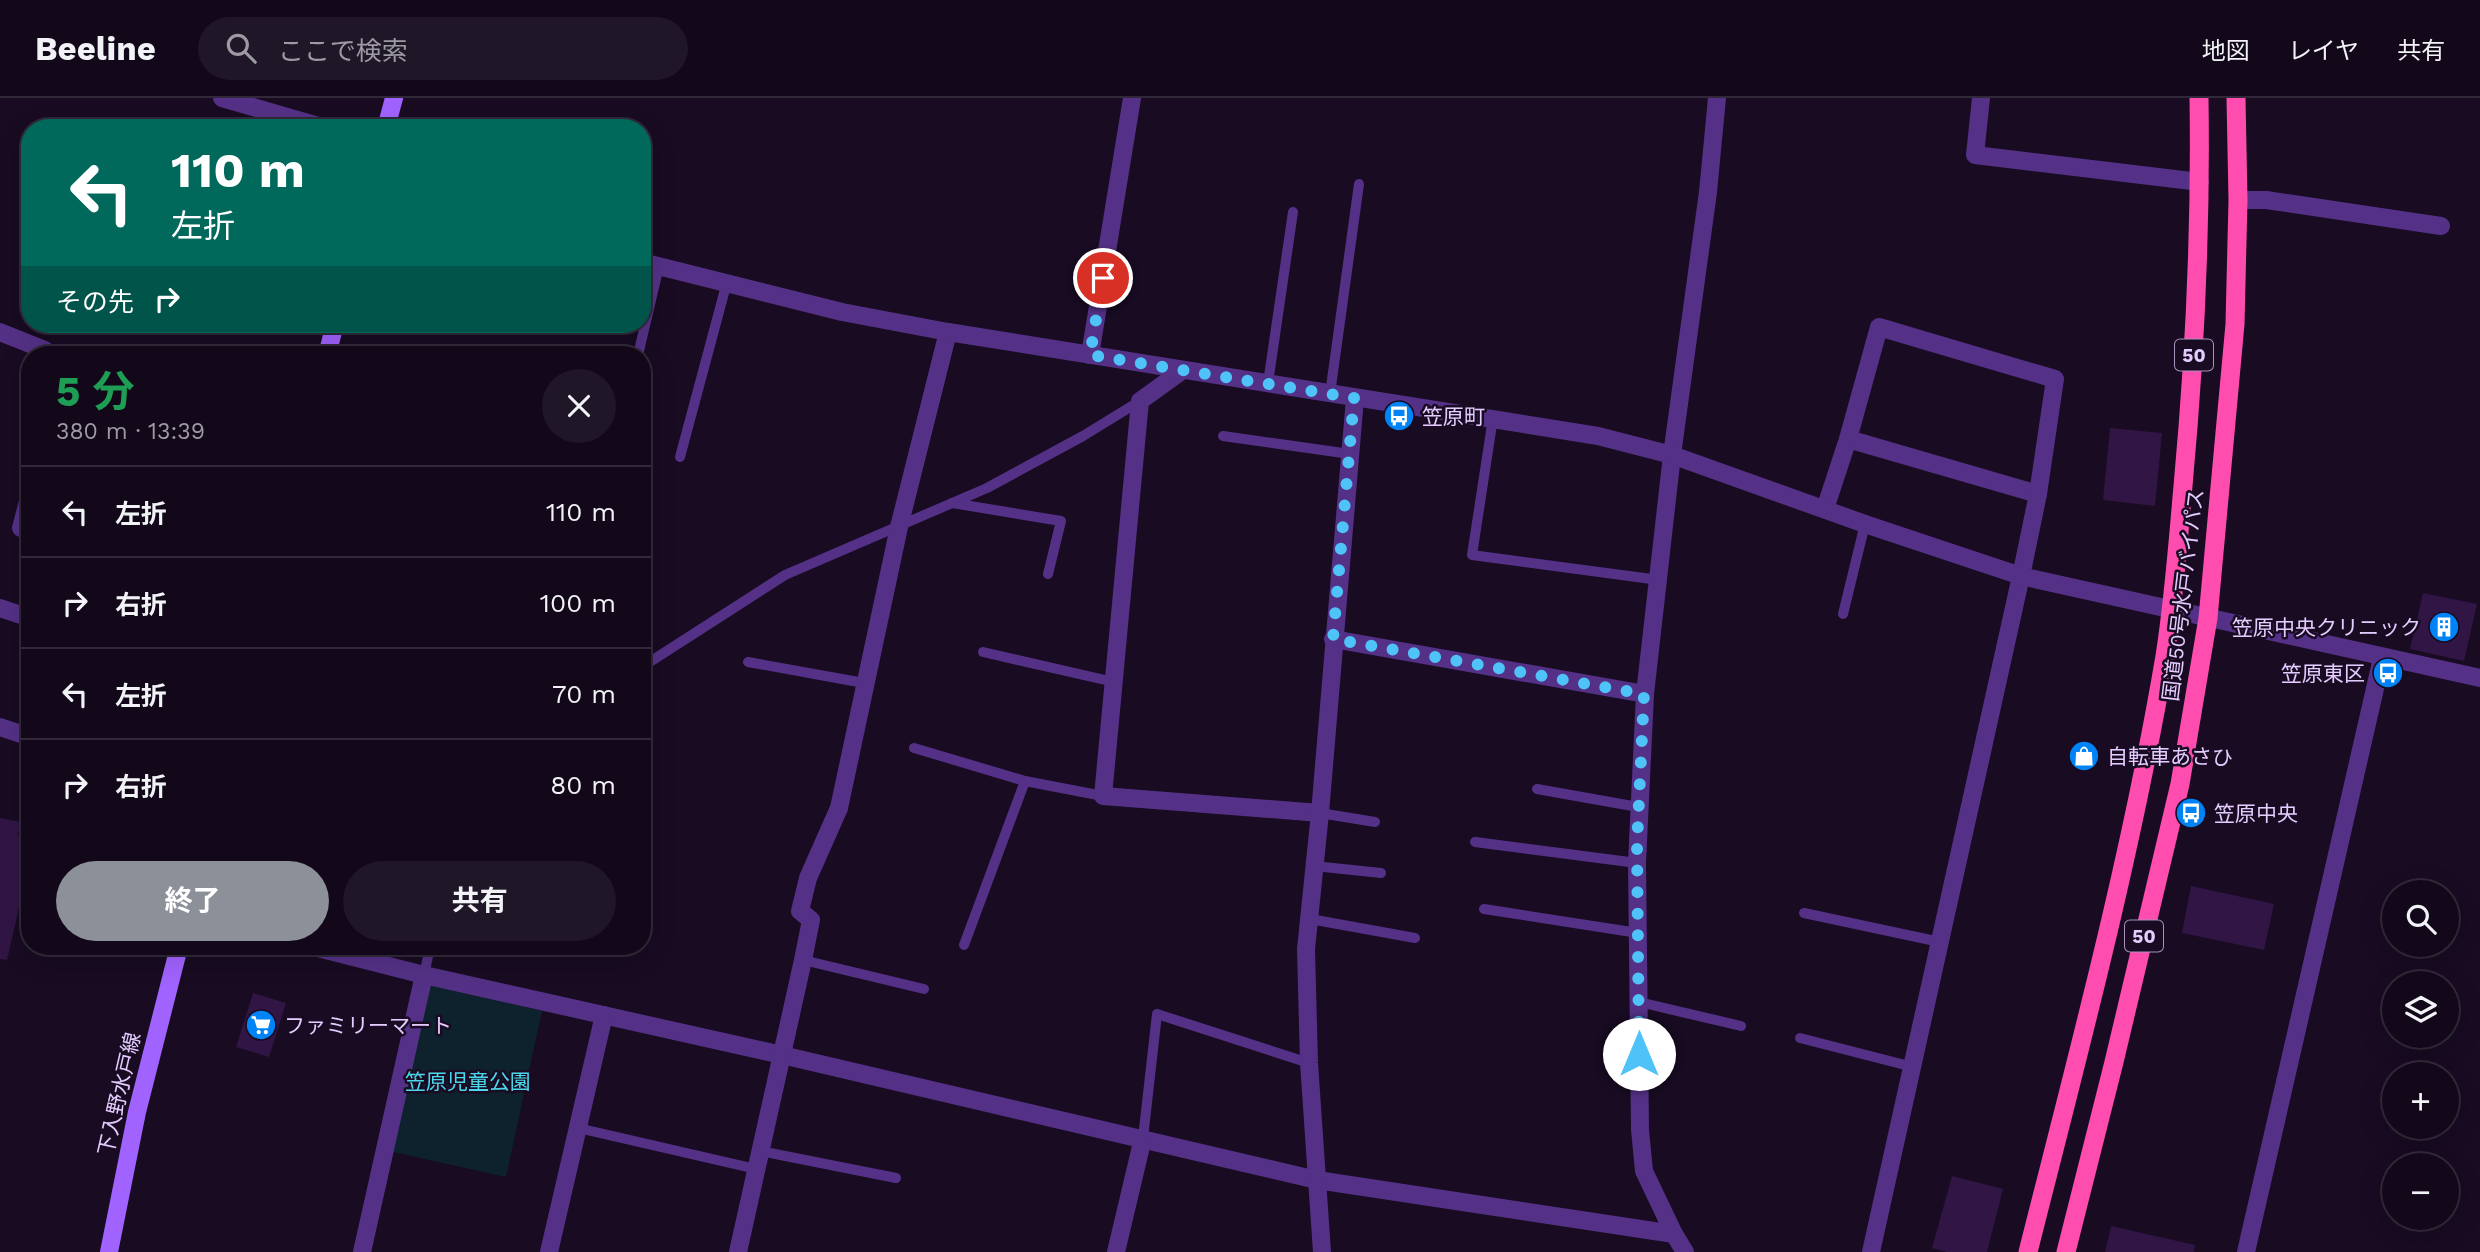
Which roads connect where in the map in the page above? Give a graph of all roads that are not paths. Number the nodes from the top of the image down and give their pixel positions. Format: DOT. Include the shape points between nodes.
graph roads {
  1 [pos="222,98"];
  2 [pos="394,98"];
  3 [pos="1132,98"];
  4 [pos="1717,98"];
  5 [pos="1981,98"];
  6 [pos="2199,98"];
  7 [pos="2235,98"];
  8 [pos="294,119"];
  9 [pos="388,119"];
  10 [pos="2200,182"];
  11 [pos="1359,184"];
  12 [pos="2238,200"];
  13 [pos="1293,212"];
  14 [pos="2441,226"];
  15 [pos="651,264"];
  16 [pos="727,282"];
  17 [pos="0,332"];
  18 [pos="948,332"];
  19 [pos="35,346"];
  20 [pos="1090,355"];
  21 [pos="1183,370"];
  22 [pos="1268,383"];
  23 [pos="1330,394"];
  24 [pos="1354,398"];
  25 [pos="1140,401"];
  26 [pos="1493,418"];
  27 [pos="1223,436"];
  28 [pos="1848,439"];
  29 [pos="1350,454"];
  30 [pos="1672,455"];
  31 [pos="680,457"];
  32 [pos="2038,494"];
  33 [pos="952,503"];
  34 [pos="1825,509"];
  35 [pos="1865,524"];
  36 [pos="899,527"];
  37 [pos="1048,574"];
  38 [pos="2021,576"];
  39 [pos="1659,580"];
  40 [pos="0,608"];
  41 [pos="2172,610"];
  42 [pos="1843,614"];
  43 [pos="21,615"];
  44 [pos="2208,618"];
  45 [pos="1333,639"];
  46 [pos="984,652"];
  47 [pos="2382,657"];
  48 [pos="651,661"];
  49 [pos="748,662"];
  50 [pos="2480,678"];
  51 [pos="1114,682"];
  52 [pos="864,683"];
  53 [pos="1644,694"];
  54 [pos="0,727"];
  55 [pos="21,734"];
  56 [pos="914,748"];
  57 [pos="1025,781"];
  58 [pos="1537,789"];
  59 [pos="1103,796"];
  60 [pos="1638,807"];
  61 [pos="1320,813"];
  62 [pos="1375,822"];
  63 [pos="1475,842"];
  64 [pos="1637,863"];
  65 [pos="1314,866"];
  66 [pos="1381,873"];
  67 [pos="1484,909"];
  68 [pos="1804,913"];
  69 [pos="1310,919"];
  70 [pos="1639,933"];
  71 [pos="1415,938"];
  72 [pos="1940,942"];
  73 [pos="964,945"];
  74 [pos="177,955"];
  75 [pos="345,955"];
  76 [pos="428,955"];
  77 [pos="803,960"];
  78 [pos="424,975"];
  79 [pos="924,989"];
  80 [pos="1639,1002"];
  81 [pos="604,1015"];
  82 [pos="1741,1026"];
  83 [pos="1800,1038"];
  84 [pos="782,1055"];
  85 [pos="1309,1063"];
  86 [pos="1913,1067"];
  87 [pos="578,1128"];
  88 [pos="1143,1138"];
  89 [pos="760,1151"];
  90 [pos="756,1169"];
  91 [pos="896,1178"];
  92 [pos="1317,1180"];
  93 [pos="1674,1234"];
  94 [pos="109,1252"];
  95 [pos="362,1252"];
  96 [pos="549,1252"];
  97 [pos="738,1252"];
  98 [pos="1116,1252"];
  99 [pos="1322,1252"];
  100 [pos="1685,1252"];
  101 [pos="1871,1252"];
  102 [pos="2028,1252"];
  103 [pos="2066,1252"];
  104 [pos="2246,1252"];
  1 -- 8 [label="street"];
  2 -- 9 [label="main road"];
  3 -- 20 [label="street"];
  4 -- 30 [label="street"];
  5 -- 10 [label="street" via="1975,155"];
  6 -- 10 [label="highway, 国道50号水戸バイパス / 50"];
  7 -- 12 [label="highway, 国道50号水戸バイパス / 50"];
  10 -- 41 [label="highway, 国道50号水戸バイパス / 50" via="2192,383"];
  11 -- 23 [label="lane"];
  12 -- 14 [label="street" via="2266,200"];
  12 -- 44 [label="highway, 国道50号水戸バイパス / 50" via="2235,324"];
  13 -- 22 [label="lane"];
  15 -- 16 [label="street"];
  16 -- 18 [label="street" via="842,312"];
  16 -- 31 [label="lane"];
  17 -- 19 [label="street"];
  18 -- 20 [label="street"];
  18 -- 36 [label="street"];
  20 -- 21 [label="street"];
  21 -- 22 [label="street"];
  21 -- 25 [label="street"];
  22 -- 23 [label="street"];
  23 -- 24 [label="street"];
  24 -- 26 [label="street"];
  24 -- 29 [label="street"];
  25 -- 33 [label="lane" via="1083,436"];
  25 -- 51 [label="street"];
  26 -- 30 [label="street" via="1598,436"];
  26 -- 39 [label="lane" via="1472,555"];
  27 -- 29 [label="lane"];
  28 -- 32 [label="street"];
  28 -- 32 [label="street" via="1878,327 2055,379"];
  28 -- 34 [label="street"];
  29 -- 45 [label="street"];
  30 -- 34 [label="street"];
  30 -- 39 [label="street"];
  32 -- 38 [label="street"];
  33 -- 36 [label="lane"];
  33 -- 37 [label="lane" via="1060,521"];
  34 -- 35 [label="street"];
  35 -- 38 [label="street"];
  35 -- 42 [label="lane"];
  36 -- 48 [label="lane" via="785,575"];
  36 -- 52 [label="street"];
  38 -- 41 [label="street"];
  38 -- 72 [label="street"];
  39 -- 53 [label="street"];
  40 -- 43 [label="street"];
  41 -- 44 [label="street"];
  41 -- 102 [label="highway, 国道50号水戸バイパス / 50" via="2122,872"];
  44 -- 47 [label="street"];
  44 -- 103 [label="highway, 国道50号水戸バイパス / 50" via="2174,810"];
  45 -- 53 [label="street"];
  45 -- 61 [label="street"];
  46 -- 51 [label="lane"];
  47 -- 50 [label="street"];
  47 -- 104 [label="street"];
  49 -- 52 [label="lane"];
  51 -- 59 [label="street"];
  52 -- 77 [label="street" via="839,808 808,878 800,911 811,920"];
  53 -- 60 [label="street"];
  54 -- 55 [label="street"];
  56 -- 57 [label="lane"];
  57 -- 59 [label="lane"];
  57 -- 73 [label="lane"];
  58 -- 60 [label="lane"];
  59 -- 61 [label="street"];
  60 -- 64 [label="street"];
  61 -- 62 [label="lane"];
  61 -- 65 [label="street"];
  63 -- 64 [label="lane"];
  64 -- 70 [label="street"];
  65 -- 66 [label="lane"];
  65 -- 69 [label="street"];
  67 -- 70 [label="lane"];
  68 -- 72 [label="lane"];
  69 -- 71 [label="lane"];
  69 -- 85 [label="street" via="1306,949"];
  70 -- 80 [label="street"];
  72 -- 86 [label="street"];
  74 -- 94 [label="main road, 下入野水戸線" via="136,1112"];
  75 -- 78 [label="street"];
  76 -- 78 [label="lane"];
  77 -- 79 [label="lane"];
  77 -- 84 [label="street"];
  78 -- 81 [label="street"];
  78 -- 95 [label="street"];
  80 -- 82 [label="lane"];
  80 -- 93 [label="street" via="1644,1171"];
  81 -- 84 [label="street"];
  81 -- 87 [label="street"];
  83 -- 86 [label="lane"];
  84 -- 88 [label="street"];
  84 -- 89 [label="street"];
  85 -- 88 [label="lane" via="1157,1014"];
  85 -- 92 [label="street"];
  86 -- 101 [label="street"];
  87 -- 90 [label="lane"];
  87 -- 96 [label="street"];
  88 -- 92 [label="street"];
  88 -- 98 [label="street"];
  89 -- 90 [label="street"];
  89 -- 91 [label="lane"];
  90 -- 97 [label="street"];
  92 -- 93 [label="street"];
  92 -- 99 [label="street"];
  93 -- 100 [label="street"];
}
